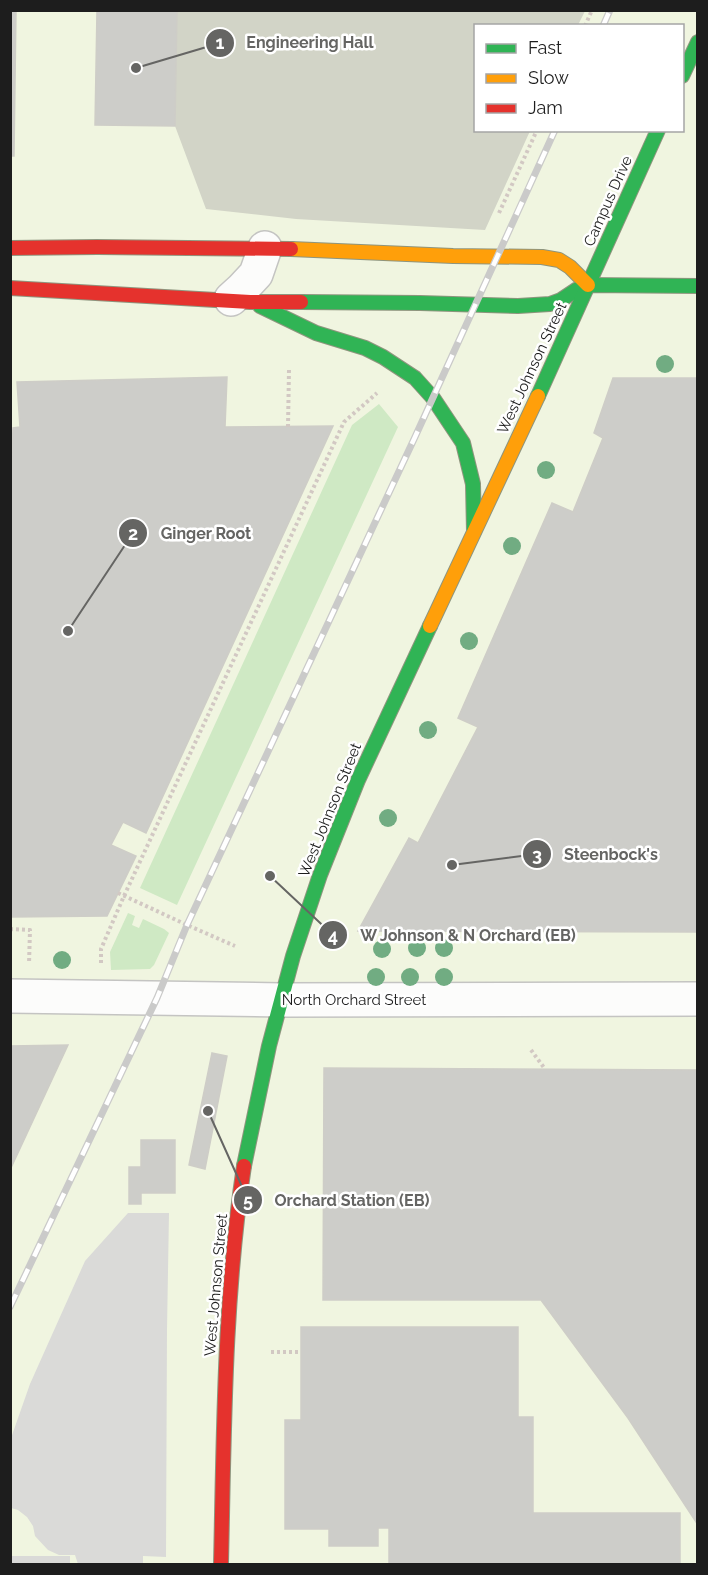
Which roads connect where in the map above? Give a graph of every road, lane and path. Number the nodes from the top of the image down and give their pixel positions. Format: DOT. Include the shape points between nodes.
graph roads {
  1 [pos="592,10"];
  2 [pos="586,24"];
  3 [pos="698,42"];
  4 [pos="684,72"];
  5 [pos="536,132"];
  6 [pos="657,132"];
  7 [pos="499,213"];
  8 [pos="10,248"];
  9 [pos="265,248"];
  10 [pos="588,285"];
  11 [pos="698,286"];
  12 [pos="10,288"];
  13 [pos="240,301"];
  14 [pos="289,370"];
  15 [pos="378,393"];
  16 [pos="288,427"];
  17 [pos="474,531"];
  18 [pos="118,893"];
  19 [pos="124,896"];
  20 [pos="10,929"];
  21 [pos="235,946"];
  22 [pos="20,996"];
  23 [pos="99,998"];
  24 [pos="698,999"];
  25 [pos="282,1000"];
  26 [pos="531,1050"];
  27 [pos="545,1070"];
  28 [pos="271,1352"];
  29 [pos="302,1352"];
  30 [pos="221,1564"];
  1 -- 2 [label="path"];
  3 -- 4 [label="main road"];
  5 -- 7 [label="path"];
  6 -- 10 [label="main road, Campus Drive"];
  8 -- 9 [label="main road"];
  9 -- 10 [label="main road" via="542,257 570,267"];
  9 -- 13 [label="street"];
  10 -- 11 [label="main road"];
  10 -- 13 [label="main road" via="561,300 539,306"];
  10 -- 17 [label="main road, West Johnson Street"];
  12 -- 13 [label="main road"];
  13 -- 17 [label="main road" via="316,333 365,348 415,378 463,443 473,484"];
  14 -- 16 [label="path"];
  15 -- 19 [label="path" via="344,422"];
  17 -- 25 [label="main road, West Johnson Street" via="357,780 320,875"];
  18 -- 19 [label="path"];
  19 -- 21 [label="path"];
  19 -- 23 [label="path" via="101,949"];
  20 -- 22 [label="path" via="30,930"];
  22 -- 23 [label="street, North Orchard Street"];
  23 -- 25 [label="street, North Orchard Street"];
  24 -- 25 [label="street, North Orchard Street"];
  25 -- 30 [label="main road, West Johnson Street" via="244,1168 233,1258"];
  26 -- 27 [label="path"];
  28 -- 29 [label="path"];
}
